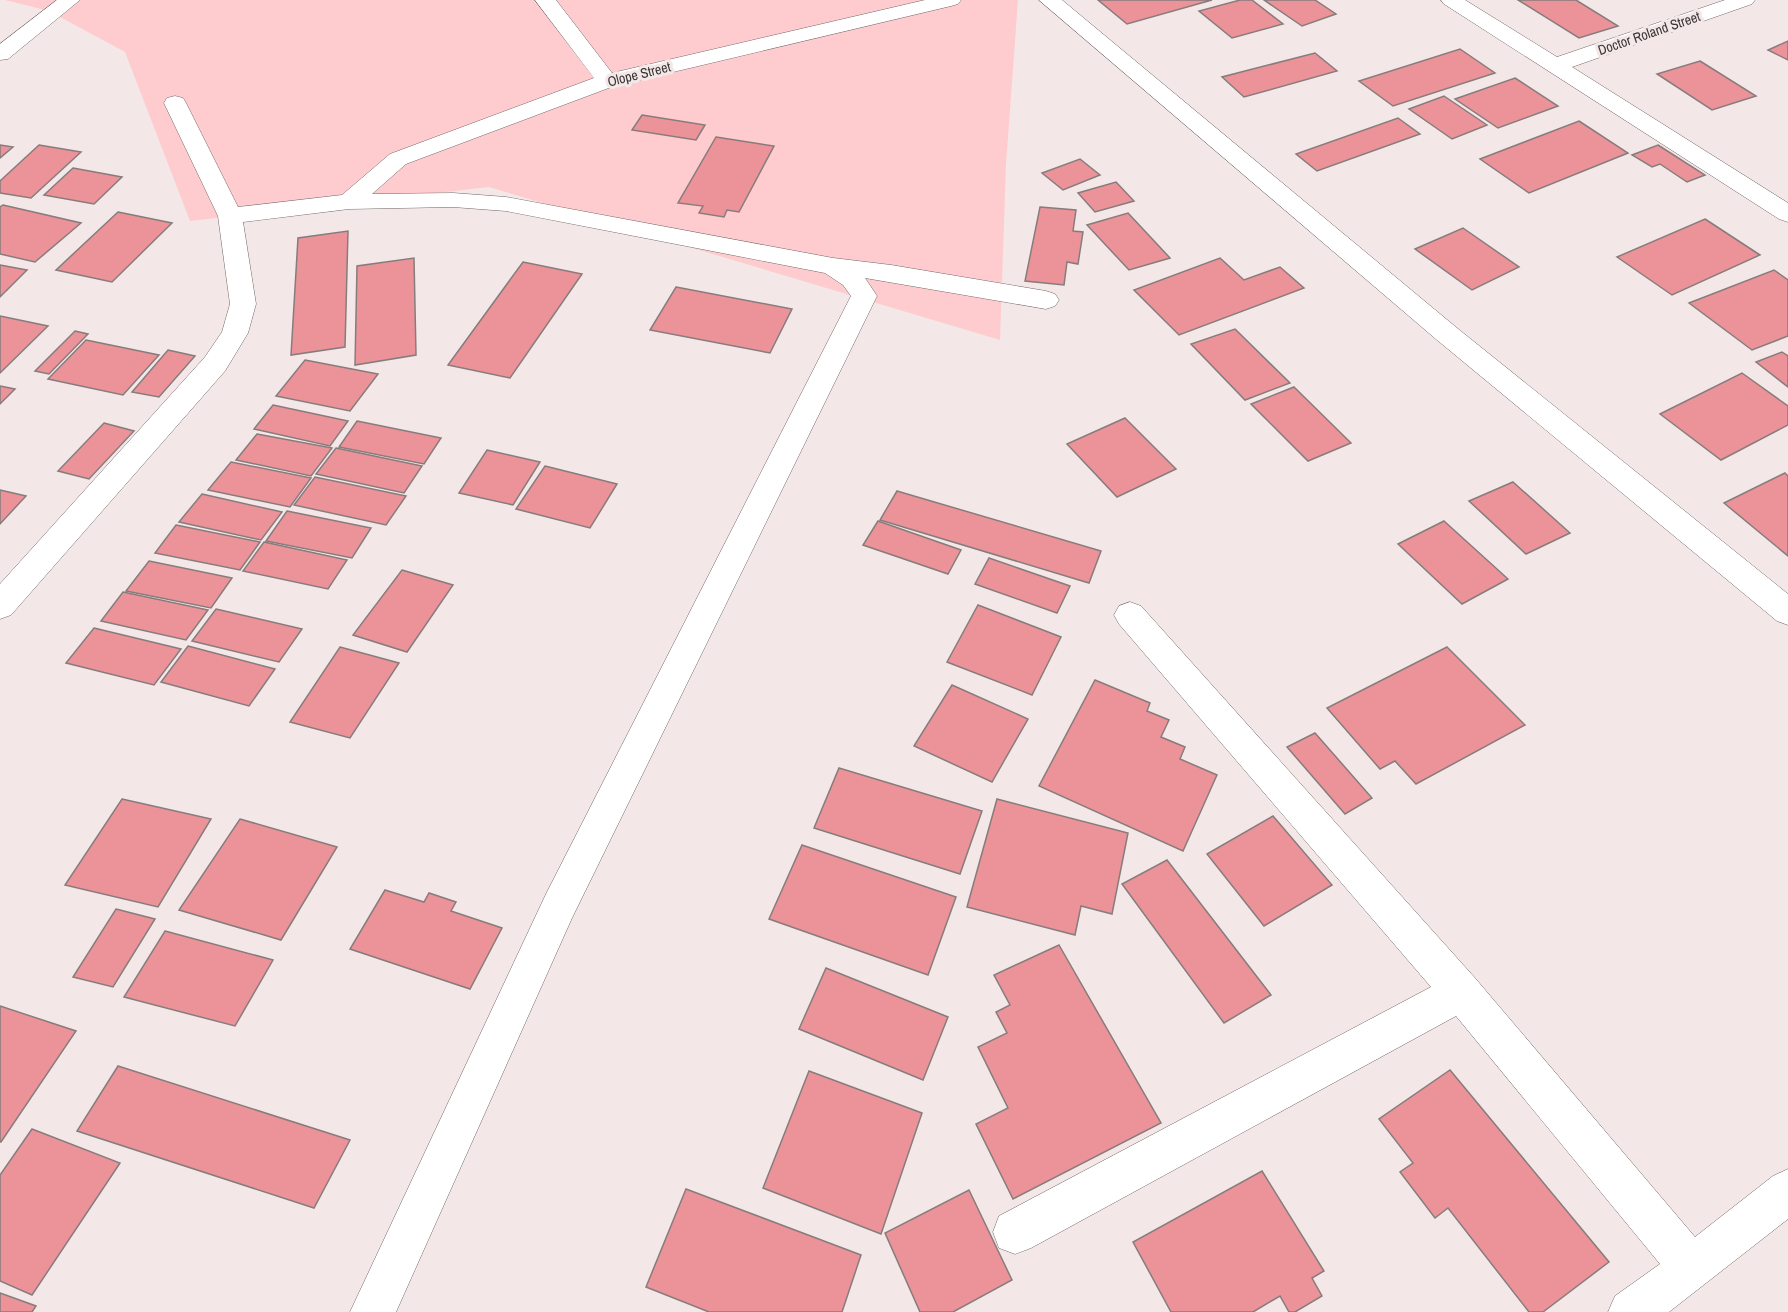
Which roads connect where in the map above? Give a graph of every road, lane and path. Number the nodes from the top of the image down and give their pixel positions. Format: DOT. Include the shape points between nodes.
graph roads {
  1 [pos="70,0"];
  2 [pos="545,0"];
  3 [pos="951,0"];
  4 [pos="1049,0"];
  5 [pos="1451,0"];
  6 [pos="1745,0"];
  7 [pos="0,54"];
  8 [pos="1553,66"];
  9 [pos="607,81"];
  10 [pos="176,102"];
  11 [pos="349,202"];
  12 [pos="1788,214"];
  13 [pos="230,216"];
  14 [pos="833,266"];
  15 [pos="1046,300"];
  16 [pos="0,606"];
  17 [pos="1788,612"];
  18 [pos="1130,615"];
  19 [pos="1461,992"];
  20 [pos="1788,1191"];
  21 [pos="1015,1232"];
  22 [pos="1692,1268"];
  23 [pos="373,1312"];
  24 [pos="1631,1312"];
  1 -- 7 [label="street"];
  2 -- 9 [label="street"];
  3 -- 9 [label="street, Olope Street"];
  4 -- 17 [label="street" via="1447,334"];
  5 -- 8 [label="street"];
  6 -- 8 [label="street, Doctor Roland Street"];
  8 -- 12 [label="street"];
  9 -- 11 [label="street, Olope Street" via="398,159"];
  10 -- 13 [label="street"];
  11 -- 13 [label="street"];
  11 -- 14 [label="street" via="453,200 506,204"];
  13 -- 16 [label="street" via="243,304 234,333 214,364"];
  14 -- 15 [label="street"];
  14 -- 23 [label="street" via="852,279 864,296 559,906"];
  18 -- 19 [label="street"];
  19 -- 21 [label="street"];
  19 -- 22 [label="street"];
  20 -- 22 [label="street"];
  22 -- 24 [label="street"];
}
